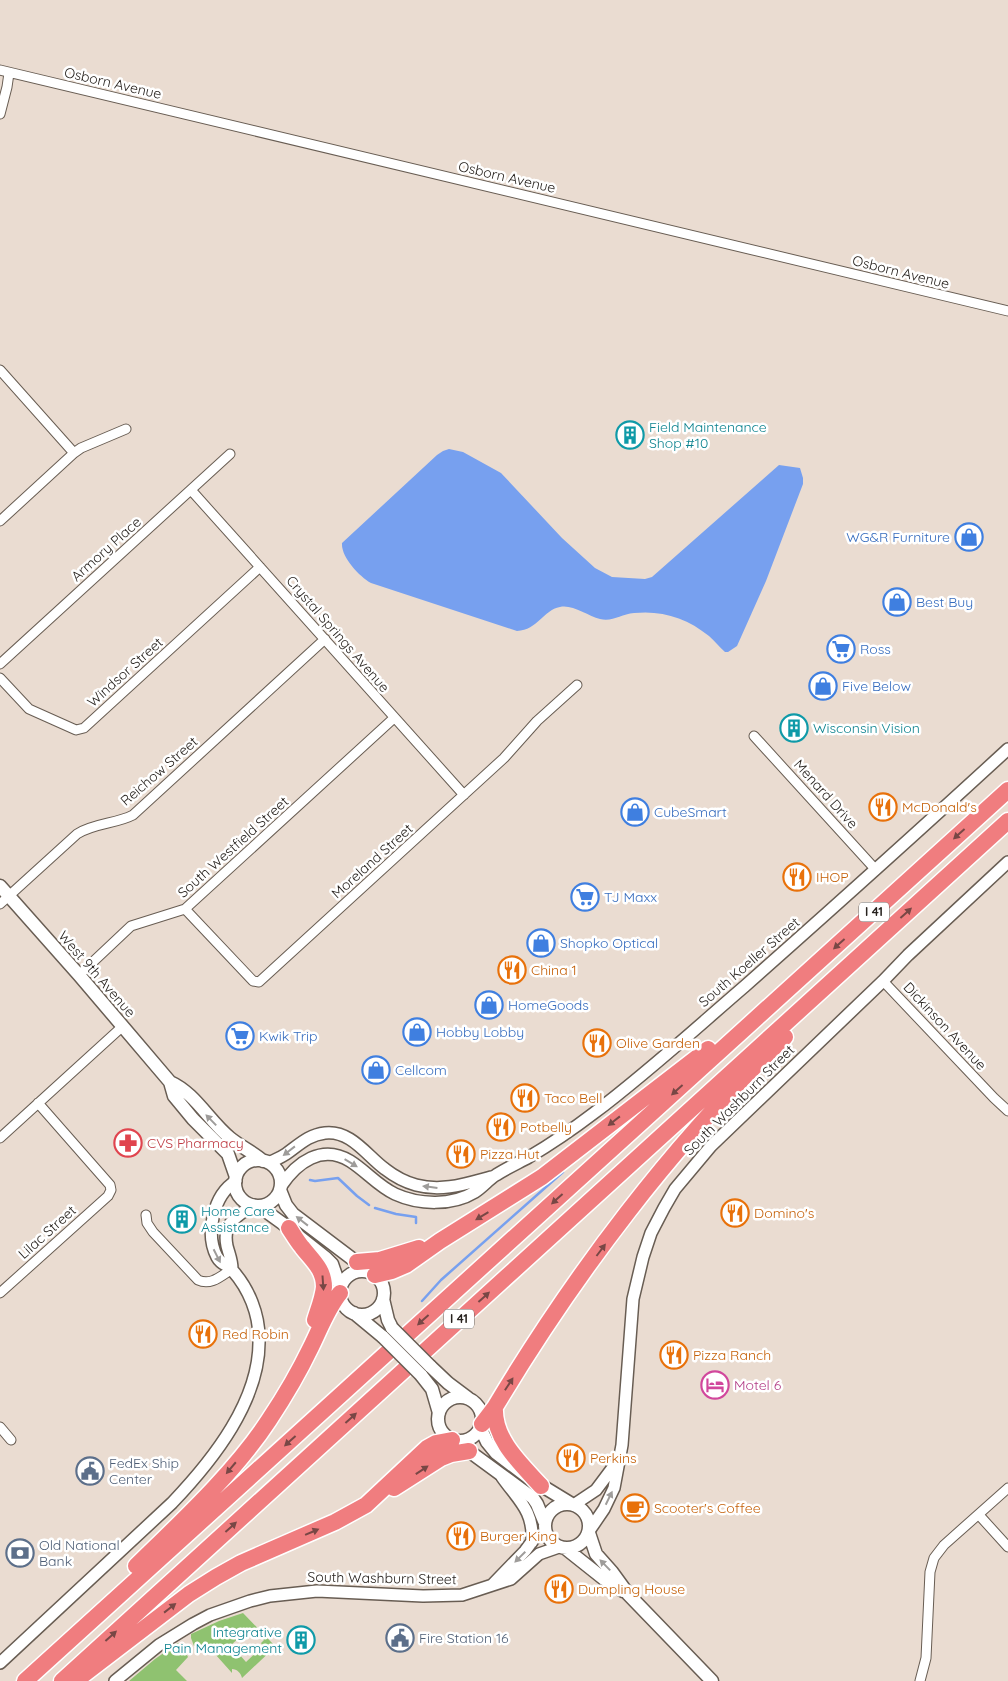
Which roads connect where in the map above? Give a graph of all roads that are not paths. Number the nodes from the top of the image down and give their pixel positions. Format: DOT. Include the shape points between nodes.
graph roads {
  1 [pos="4,71"];
  2 [pos="0,114"];
  3 [pos="1008,312"];
  4 [pos="1,372"];
  5 [pos="126,429"];
  6 [pos="74,453"];
  7 [pos="230,454"];
  8 [pos="191,490"];
  9 [pos="0,521"];
  10 [pos="260,567"];
  11 [pos="325,639"];
  12 [pos="0,664"];
  13 [pos="0,678"];
  14 [pos="577,685"];
  15 [pos="394,718"];
  16 [pos="754,736"];
  17 [pos="1008,750"];
  18 [pos="1008,790"];
  19 [pos="464,795"];
  20 [pos="1005,824"];
  21 [pos="1008,862"];
  22 [pos="876,870"];
  23 [pos="0,886"];
  24 [pos="4,900"];
  25 [pos="185,909"];
  26 [pos="857,958"];
  27 [pos="79,975"];
  28 [pos="883,981"];
  29 [pos="123,1026"];
  30 [pos="739,1034"];
  31 [pos="170,1082"];
  32 [pos="38,1103"];
  33 [pos="1008,1111"];
  34 [pos="0,1138"];
  35 [pos="266,1162"];
  36 [pos="495,1176"];
  37 [pos="236,1179"];
  38 [pos="280,1188"];
  39 [pos="257,1205"];
  40 [pos="146,1215"];
  41 [pos="289,1228"];
  42 [pos="440,1241"];
  43 [pos="232,1269"];
  44 [pos="367,1270"];
  45 [pos="340,1290"];
  46 [pos="0,1293"];
  47 [pos="383,1298"];
  48 [pos="354,1314"];
  49 [pos="388,1332"];
  50 [pos="425,1371"];
  51 [pos="297,1372"];
  52 [pos="468,1398"];
  53 [pos="495,1407"];
  54 [pos="438,1413"];
  55 [pos="481,1426"];
  56 [pos="0,1427"];
  57 [pos="11,1440"];
  58 [pos="459,1444"];
  59 [pos="618,1461"];
  60 [pos="498,1472"];
  61 [pos="541,1486"];
  62 [pos="1008,1488"];
  63 [pos="572,1504"];
  64 [pos="978,1514"];
  65 [pos="544,1523"];
  66 [pos="589,1532"];
  67 [pos="532,1542"];
  68 [pos="1008,1547"];
  69 [pos="562,1548"];
  70 [pos="492,1585"];
  71 [pos="628,1594"];
  72 [pos="64,1646"];
  73 [pos="0,1663"];
  74 [pos="25,1681"];
  75 [pos="62,1681"];
  76 [pos="76,1681"];
  77 [pos="115,1681"];
  78 [pos="712,1681"];
  79 [pos="920,1681"];
  1 -- 2 [label="street" via="7,87"];
  1 -- 3 [label="street, Osborn Avenue"];
  4 -- 6 [label="street"];
  5 -- 6 [label="street"];
  6 -- 9 [label="street"];
  7 -- 8 [label="street, Armory Place"];
  8 -- 10 [label="street, Crystal Springs Avenue"];
  8 -- 12 [label="street, Armory Place"];
  10 -- 11 [label="street, Crystal Springs Avenue"];
  10 -- 13 [label="street, Windsor Street" via="84,728 76,730 29,709"];
  11 -- 15 [label="street, Crystal Springs Avenue"];
  11 -- 24 [label="street, Reichow Street" via="133,815 78,834"];
  14 -- 19 [label="street, Moreland Street"];
  15 -- 19 [label="street, Crystal Springs Avenue"];
  15 -- 25 [label="street, South Westfield Street"];
  16 -- 22 [label="street, Menard Drive"];
  17 -- 22 [label="street, South Koeller Street"];
  18 -- 30 [label="highway, I 41, one-way"];
  19 -- 25 [label="street, Moreland Street" via="259,982 253,981"];
  26 -- 20 [label="highway, I 41, one-way"];
  21 -- 28 [label="street, South Washburn Street"];
  22 -- 36 [label="street, South Koeller Street" via="624,1090 564,1134"];
  23 -- 24 [label="main road, West 9th Avenue"];
  24 -- 27 [label="main road, West 9th Avenue"];
  25 -- 27 [label="street, South Westfield Street" via="131,926"];
  53 -- 26 [label="highway, one-way" via="569,1292 651,1184 739,1085 833,992"];
  75 -- 26 [label="highway, I 41, one-way"];
  27 -- 29 [label="main road, West 9th Avenue"];
  28 -- 33 [label="street, Dickinson Avenue"];
  28 -- 59 [label="street, South Washburn Street" via="711,1146 675,1189 664,1208 643,1256 633,1300 624,1429"];
  29 -- 31 [label="main road, West 9th Avenue"];
  29 -- 32 [label="street"];
  30 -- 42 [label="highway, one-way" via="720,1039 542,1177"];
  30 -- 72 [label="highway, I 41, one-way"];
  35 -- 31 [label="main road, West 9th Avenue, one-way" via="231,1138 183,1088"];
  31 -- 37 [label="main road, West 9th Avenue" via="174,1096 228,1154"];
  32 -- 34 [label="street"];
  32 -- 46 [label="street, Lilac Street" via="111,1190"];
  36 -- 35 [label="street, South Koeller Street, one-way" via="459,1186 416,1184 384,1169 350,1139 326,1133 307,1138 284,1155"];
  35 -- 37 [label="main road" via="254,1160 246,1163"];
  35 -- 38 [label="main road" via="278,1172"];
  38 -- 36 [label="street, South Koeller Street, one-way" via="303,1161 325,1155 346,1159 395,1194 422,1201 444,1201 465,1196"];
  37 -- 39 [label="main road" via="240,1196"];
  37 -- 43 [label="street, one-way" via="218,1204 211,1233 219,1260"];
  38 -- 39 [label="main road" via="272,1201"];
  44 -- 38 [label="main road, one-way" via="293,1214"];
  39 -- 41 [label="main road"];
  39 -- 43 [label="street" via="236,1216 228,1227 226,1244"];
  40 -- 43 [label="street" via="152,1232 198,1280 212,1282"];
  41 -- 45 [label="main road" via="332,1264"];
  41 -- 51 [label="highway, one-way" via="320,1268 324,1285"];
  42 -- 44 [label="highway" via="380,1260"];
  42 -- 44 [label="highway" via="392,1271"];
  43 -- 73 [label="street" via="252,1303 260,1338 253,1380 231,1428 208,1463 172,1503"];
  44 -- 45 [label="main road" via="348,1275"];
  44 -- 47 [label="main road" via="383,1286"];
  45 -- 48 [label="main road" via="344,1306"];
  45 -- 51 [label="highway"];
  47 -- 48 [label="main road" via="372,1312"];
  47 -- 49 [label="main road"];
  48 -- 49 [label="main road"];
  49 -- 50 [label="main road, bridge"];
  50 -- 52 [label="main road"];
  50 -- 54 [label="main road"];
  51 -- 72 [label="highway, one-way" via="269,1420 248,1447 181,1522 92,1609"];
  52 -- 54 [label="main road" via="450,1399"];
  52 -- 55 [label="main road" via="479,1408"];
  53 -- 55 [label="highway"];
  53 -- 61 [label="highway" via="495,1423 509,1448"];
  54 -- 58 [label="main road" via="439,1427 444,1435"];
  55 -- 58 [label="main road" via="471,1438"];
  55 -- 61 [label="main road" via="487,1442 496,1453"];
  56 -- 57 [label="street"];
  58 -- 60 [label="main road"];
  76 -- 58 [label="highway, one-way" via="188,1594 263,1552 335,1522 366,1505 436,1443"];
  59 -- 63 [label="street, South Washburn Street" via="596,1490"];
  66 -- 59 [label="street, South Washburn Street, one-way" via="614,1488"];
  60 -- 65 [label="main road" via="533,1498"];
  60 -- 67 [label="street" via="527,1510 533,1528"];
  61 -- 63 [label="main road"];
  62 -- 64 [label="street"];
  63 -- 65 [label="main road" via="555,1507"];
  63 -- 66 [label="main road" via="587,1515"];
  64 -- 68 [label="street"];
  64 -- 79 [label="street" via="938,1552 932,1565 926,1658"];
  65 -- 67 [label="street, South Washburn Street"];
  65 -- 69 [label="main road" via="548,1538"];
  66 -- 69 [label="main road" via="579,1545"];
  71 -- 66 [label="main road, one-way" via="596,1554"];
  67 -- 70 [label="street, South Washburn Street, one-way"];
  69 -- 70 [label="street, South Washburn Street" via="539,1554 511,1579"];
  69 -- 71 [label="main road"];
  70 -- 77 [label="street, South Washburn Street" via="448,1596 317,1591 270,1596 228,1608 193,1624 159,1644"];
  71 -- 78 [label="main road"];
  72 -- 74 [label="highway, I 41"];
}
